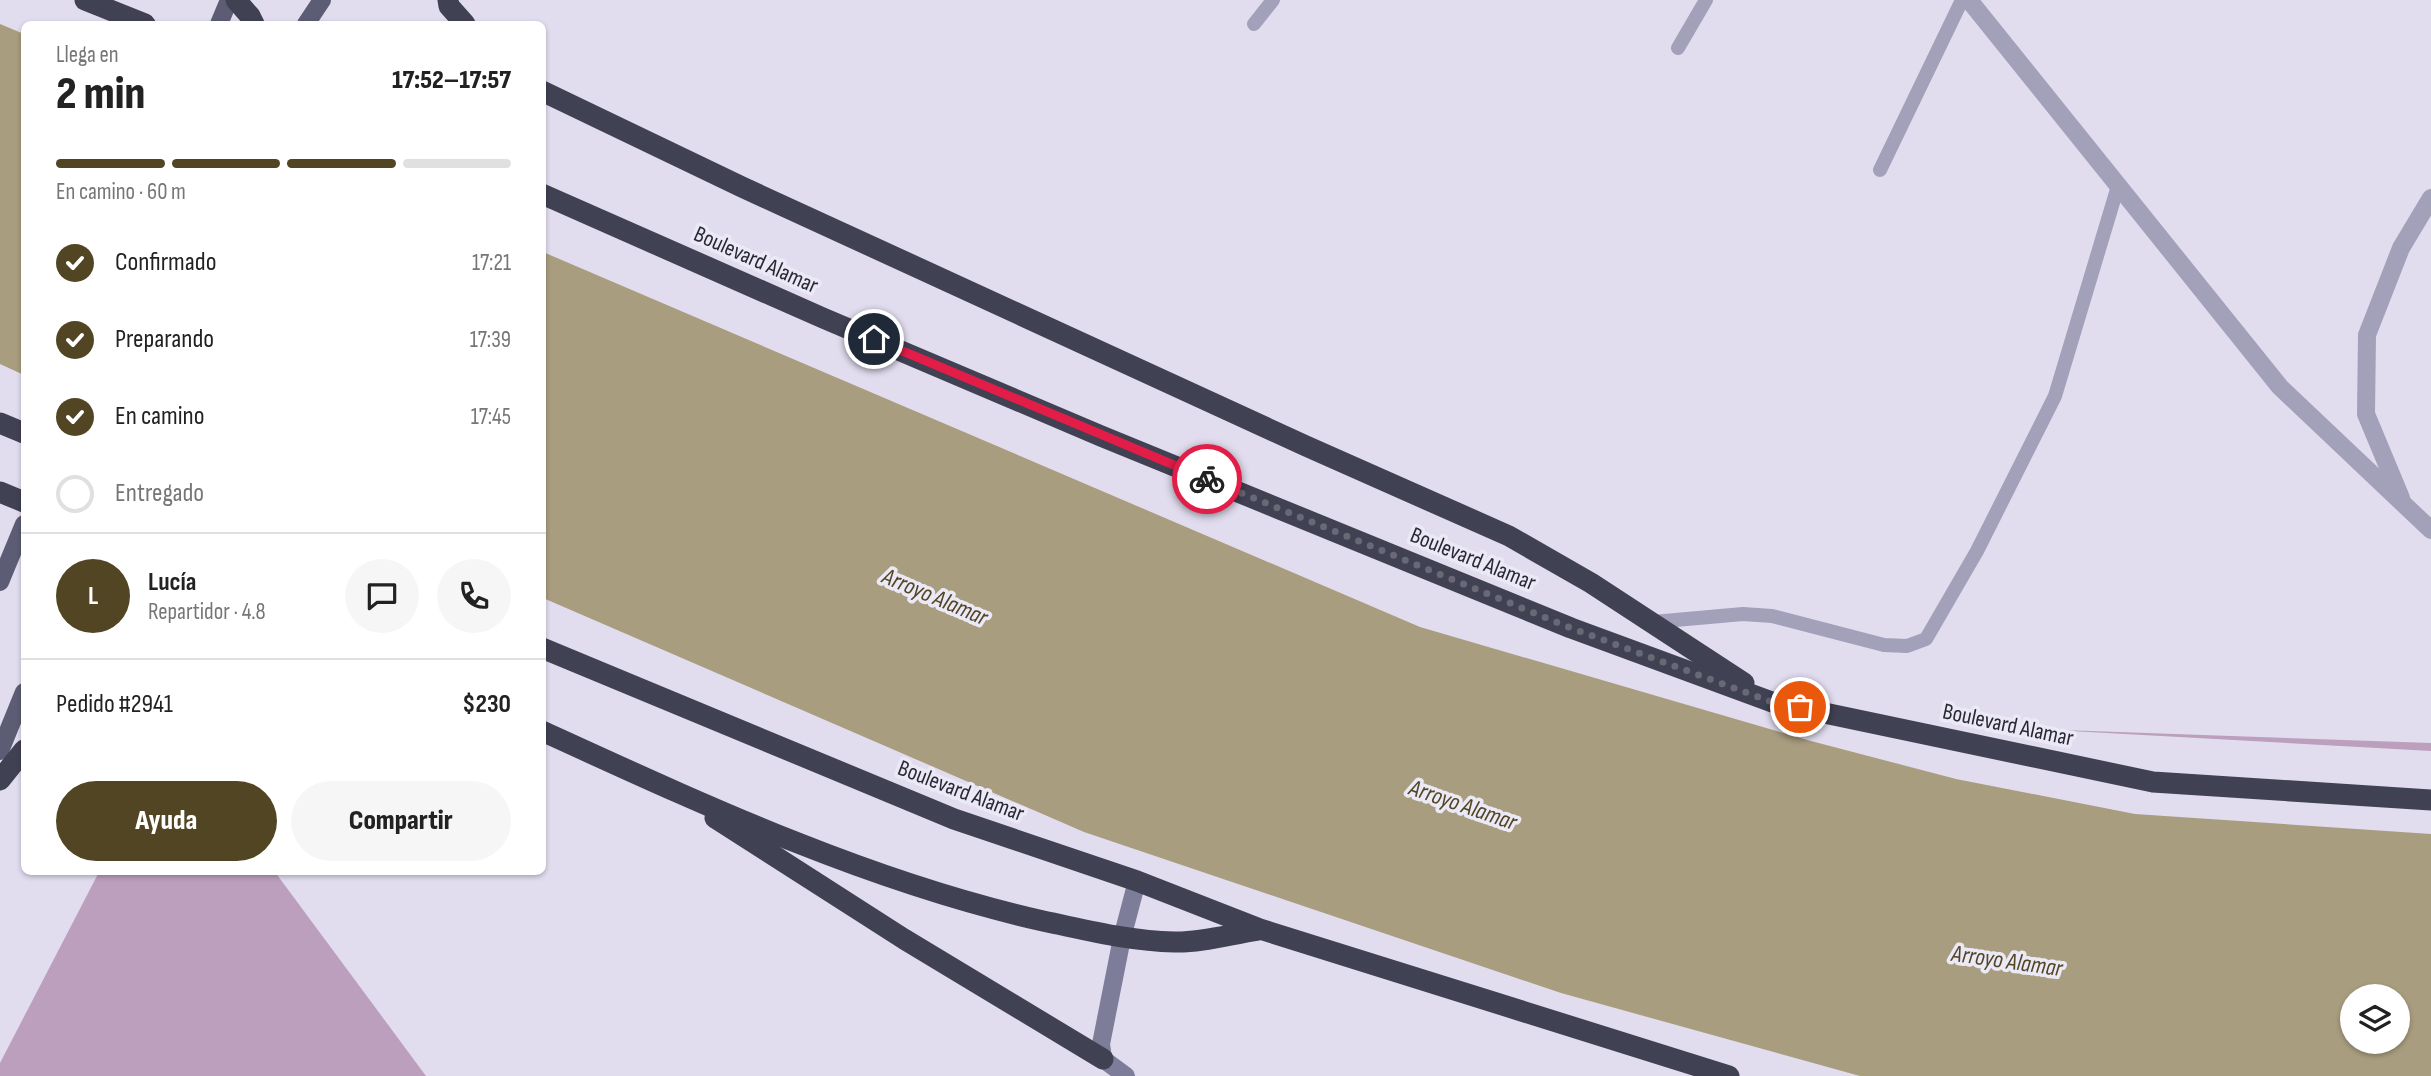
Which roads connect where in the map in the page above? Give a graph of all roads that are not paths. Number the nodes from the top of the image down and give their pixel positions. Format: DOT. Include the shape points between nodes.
graph roads {
  1 [pos="85,0"];
  2 [pos="229,0"];
  3 [pos="236,0"];
  4 [pos="322,0"];
  5 [pos="448,0"];
  6 [pos="1273,0"];
  7 [pos="1706,0"];
  8 [pos="1962,0"];
  9 [pos="1969,0"];
  10 [pos="138,21"];
  11 [pos="221,21"];
  12 [pos="252,21"];
  13 [pos="308,21"];
  14 [pos="463,21"];
  15 [pos="1254,24"];
  16 [pos="1678,48"];
  17 [pos="546,93"];
  18 [pos="1880,170"];
  19 [pos="2118,186"];
  20 [pos="546,196"];
  21 [pos="2431,198"];
  22 [pos="0,423"];
  23 [pos="21,432"];
  24 [pos="0,492"];
  25 [pos="21,501"];
  26 [pos="2405,508"];
  27 [pos="2431,530"];
  28 [pos="21,531"];
  29 [pos="0,582"];
  30 [pos="1653,621"];
  31 [pos="546,650"];
  32 [pos="21,699"];
  33 [pos="1772,702"];
  34 [pos="546,734"];
  35 [pos="0,751"];
  36 [pos="21,754"];
  37 [pos="0,780"];
  38 [pos="672,790"];
  39 [pos="2431,800"];
  40 [pos="1137,880"];
  41 [pos="1260,929"];
  42 [pos="1122,938"];
  43 [pos="1103,1059"];
  44 [pos="1126,1076"];
  45 [pos="1729,1076"];
  1 -- 10 [label="highway"];
  2 -- 11 [label="main road"];
  3 -- 12 [label="highway"];
  4 -- 13 [label="main road"];
  5 -- 14 [label="highway"];
  6 -- 15 [label="lane"];
  7 -- 16 [label="lane"];
  8 -- 18 [label="lane"];
  9 -- 19 [label="street"];
  17 -- 30 [label="highway" via="1509,536"];
  19 -- 26 [label="street" via="2280,387"];
  19 -- 30 [label="lane" via="2055,397 1977,551 1926,639 1907,646 1884,645 1772,616 1744,614"];
  20 -- 33 [label="highway, Boulevard Alamar" via="1101,436 1571,628"];
  21 -- 26 [label="street" via="2401,248 2367,335 2366,414"];
  22 -- 23 [label="highway"];
  24 -- 25 [label="highway"];
  26 -- 27 [label="street"];
  28 -- 29 [label="main road"];
  30 -- 33 [label="highway"];
  31 -- 40 [label="highway, Boulevard Alamar" via="954,819"];
  32 -- 35 [label="main road"];
  33 -- 39 [label="highway, Boulevard Alamar" via="2153,782"];
  34 -- 38 [label="highway"];
  36 -- 37 [label="highway"];
  38 -- 42 [label="highway" via="884,876 995,910"];
  38 -- 43 [label="highway" via="904,939"];
  40 -- 41 [label="highway, Boulevard Alamar"];
  40 -- 42 [label="main road"];
  41 -- 42 [label="highway" via="1177,942"];
  41 -- 45 [label="highway, Boulevard Alamar"];
  42 -- 43 [label="main road" via="1101,1044"];
  43 -- 44 [label="main road"];
}
